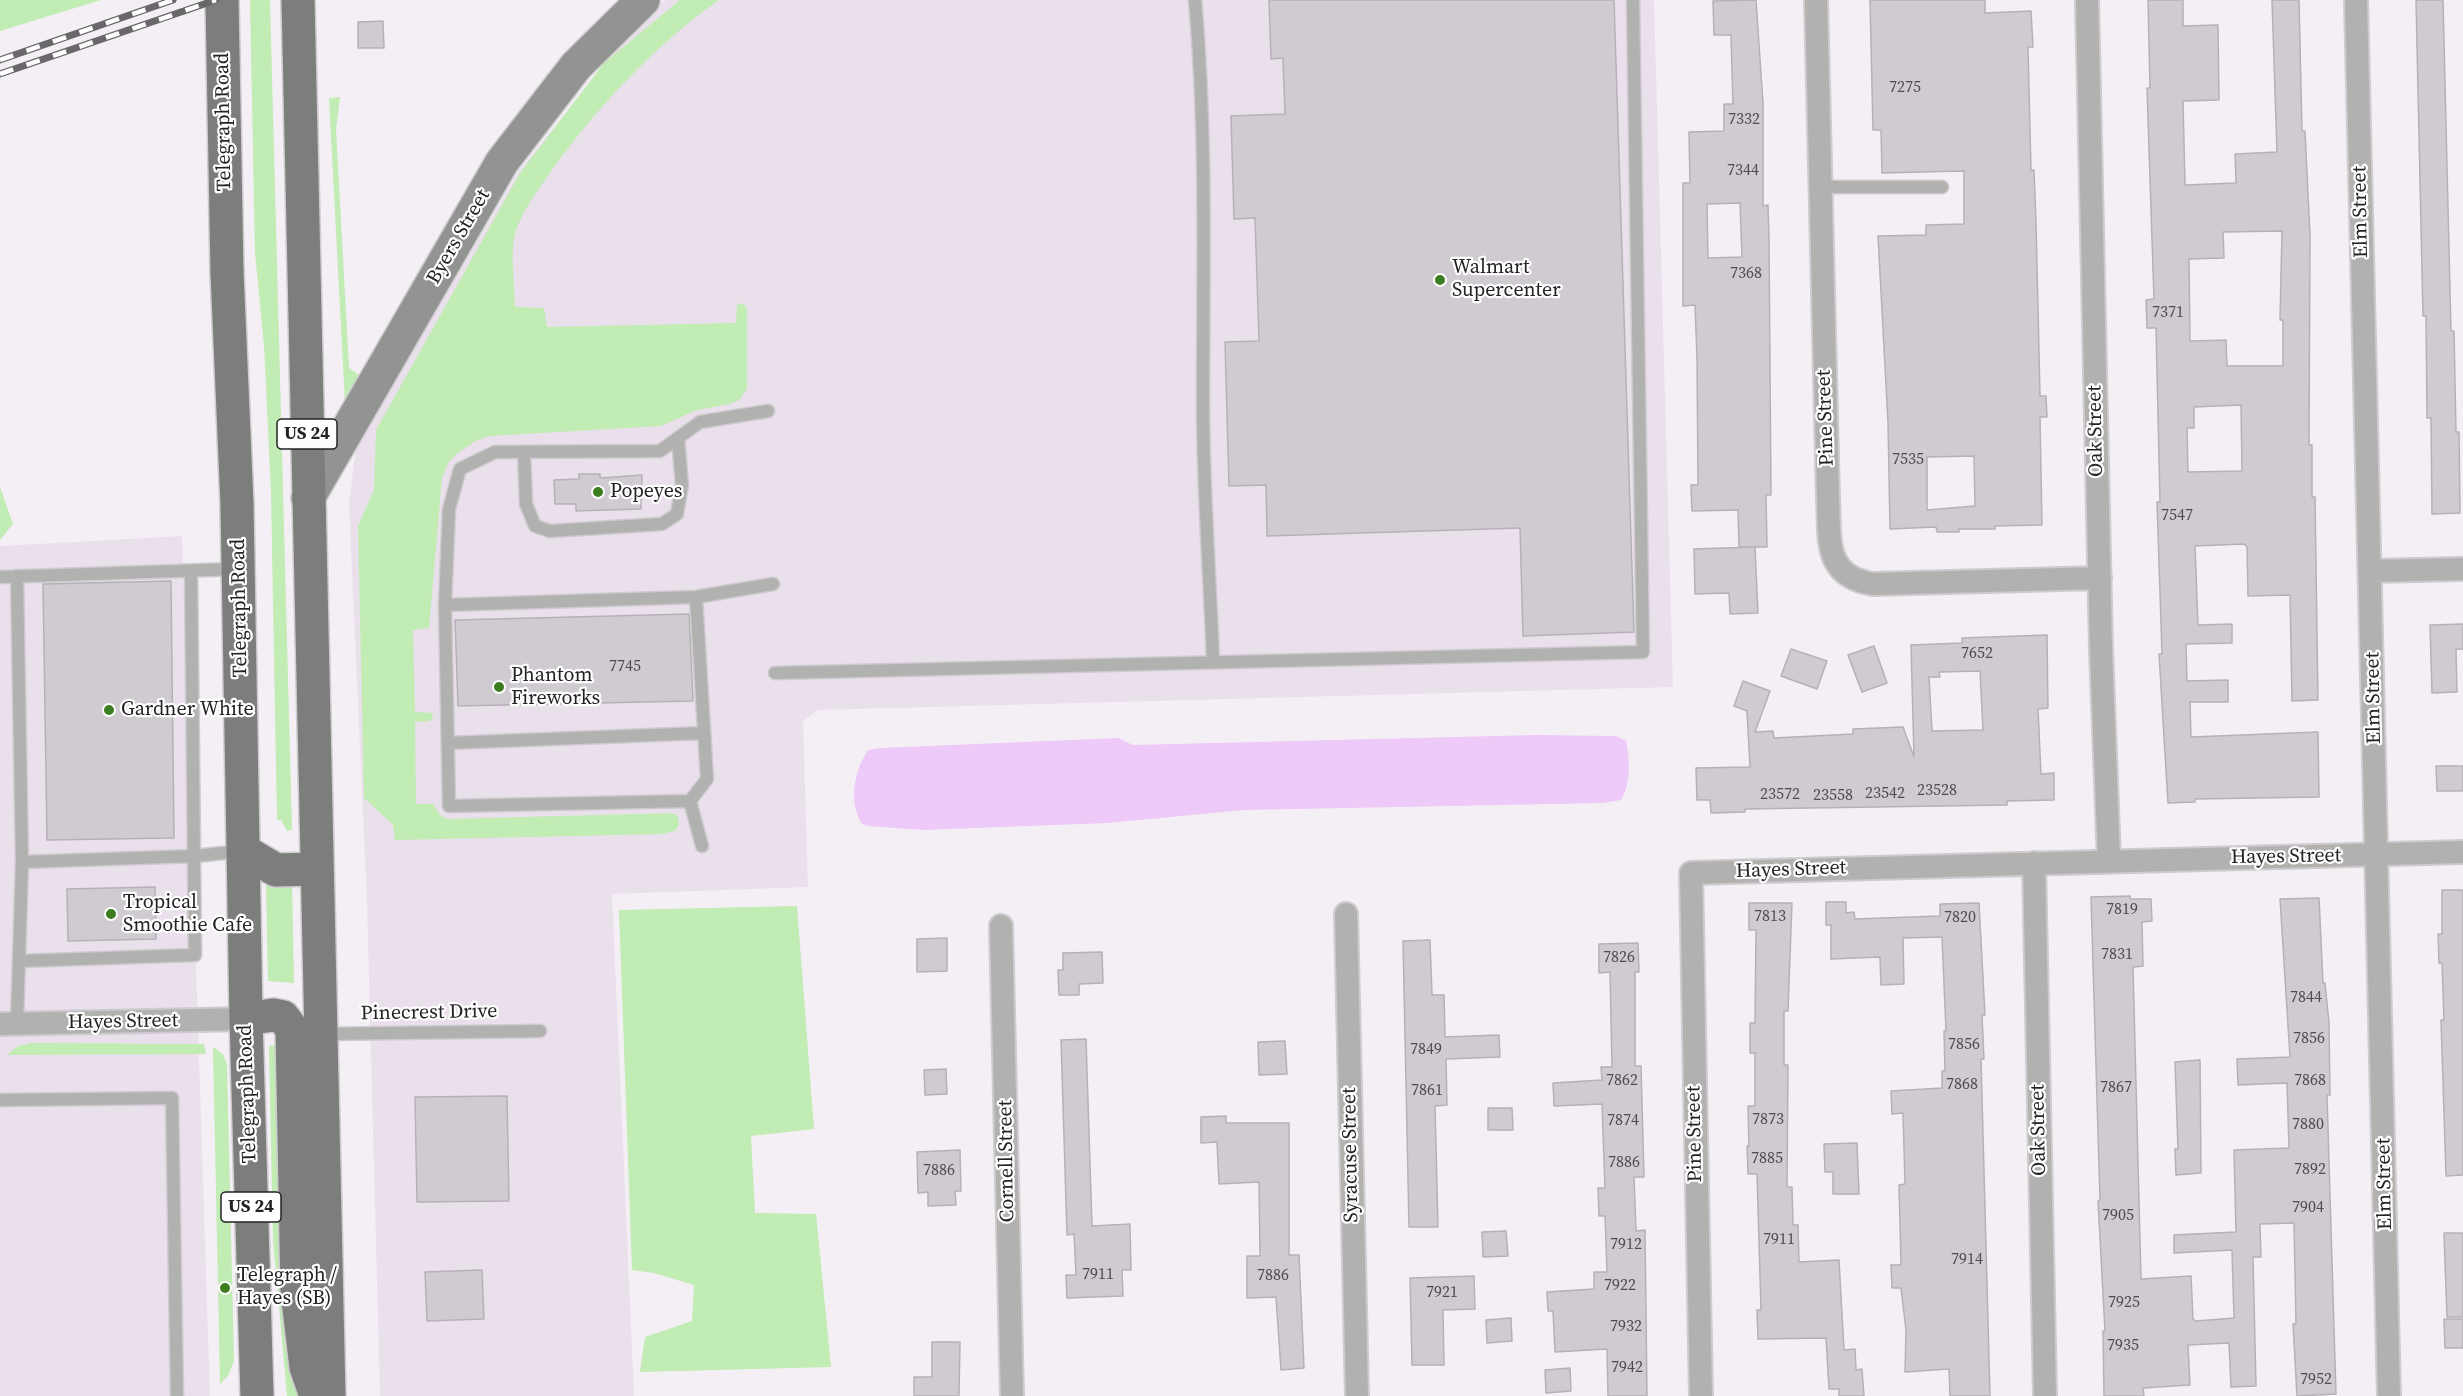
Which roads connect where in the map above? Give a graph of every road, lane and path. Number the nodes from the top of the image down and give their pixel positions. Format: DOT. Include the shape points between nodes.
graph roads {
  1 [pos="222,0"];
  2 [pos="298,0"];
  3 [pos="643,0"];
  4 [pos="1195,0"];
  5 [pos="1633,0"];
  6 [pos="1816,0"];
  7 [pos="2087,0"];
  8 [pos="2356,0"];
  9 [pos="1819,187"];
  10 [pos="1941,187"];
  11 [pos="768,411"];
  12 [pos="678,438"];
  13 [pos="524,453"];
  14 [pos="308,498"];
  15 [pos="238,569"];
  16 [pos="2463,569"];
  17 [pos="191,571"];
  18 [pos="2370,571"];
  19 [pos="17,576"];
  20 [pos="0,577"];
  21 [pos="2100,578"];
  22 [pos="773,584"];
  23 [pos="696,597"];
  24 [pos="445,604"];
  25 [pos="1213,662"];
  26 [pos="775,673"];
  27 [pos="704,734"];
  28 [pos="448,743"];
  29 [pos="690,801"];
  30 [pos="702,846"];
  31 [pos="244,851"];
  32 [pos="2463,852"];
  33 [pos="2378,854"];
  34 [pos="195,856"];
  35 [pos="2109,861"];
  36 [pos="21,862"];
  37 [pos="2034,863"];
  38 [pos="316,869"];
  39 [pos="1691,873"];
  40 [pos="1346,914"];
  41 [pos="1001,926"];
  42 [pos="20,962"];
  43 [pos="246,1019"];
  44 [pos="9,1024"];
  45 [pos="540,1030"];
  46 [pos="319,1034"];
  47 [pos="0,1100"];
  48 [pos="254,1316"];
  49 [pos="177,1396"];
  50 [pos="257,1396"];
  51 [pos="278,1396"];
  52 [pos="316,1396"];
  53 [pos="329,1396"];
  54 [pos="1012,1396"];
  55 [pos="1357,1396"];
  56 [pos="1701,1396"];
  57 [pos="2045,1396"];
  58 [pos="2389,1396"];
  1 -- 15 [label="main road, Telegraph Road / US 24"];
  2 -- 14 [label="main road, US 24"];
  3 -- 14 [label="street, Byers Street" via="576,66 502,162"];
  4 -- 25 [label="lane" via="1202,79 1206,336 1203,404"];
  5 -- 25 [label="lane" via="1643,652"];
  6 -- 9 [label="street, Pine Street"];
  7 -- 21 [label="street, Oak Street"];
  8 -- 18 [label="street, Elm Street"];
  9 -- 10 [label="lane"];
  9 -- 21 [label="street, Pine Street" via="1830,539 1838,567 1857,581 1873,584"];
  11 -- 12 [label="lane" via="700,422"];
  12 -- 13 [label="lane" via="660,451"];
  12 -- 13 [label="lane" via="682,485 677,514 662,524 550,531 535,526 526,504"];
  13 -- 24 [label="lane" via="495,453 460,469 449,509"];
  14 -- 38 [label="main road, US 24"];
  15 -- 17 [label="lane"];
  15 -- 31 [label="main road, Telegraph Road / US 24"];
  16 -- 18 [label="street"];
  17 -- 19 [label="lane"];
  17 -- 34 [label="lane"];
  18 -- 33 [label="street, Elm Street"];
  19 -- 20 [label="lane"];
  19 -- 36 [label="lane"];
  21 -- 35 [label="street, Oak Street"];
  22 -- 23 [label="lane"];
  23 -- 24 [label="lane"];
  23 -- 27 [label="lane"];
  24 -- 28 [label="lane"];
  25 -- 26 [label="lane"];
  27 -- 28 [label="lane"];
  27 -- 29 [label="lane" via="707,779"];
  28 -- 29 [label="lane" via="449,806"];
  29 -- 30 [label="lane"];
  31 -- 34 [label="lane"];
  31 -- 38 [label="main road" via="276,870"];
  31 -- 43 [label="main road, Telegraph Road / US 24"];
  32 -- 33 [label="street, Hayes Street"];
  33 -- 35 [label="street, Hayes Street"];
  33 -- 58 [label="street, Elm Street"];
  34 -- 36 [label="lane"];
  34 -- 42 [label="lane" via="195,955"];
  35 -- 37 [label="street, Hayes Street"];
  36 -- 42 [label="lane"];
  37 -- 39 [label="street, Hayes Street"];
  37 -- 57 [label="street, Oak Street"];
  38 -- 46 [label="main road, US 24"];
  39 -- 56 [label="street, Pine Street"];
  40 -- 55 [label="street, Syracuse Street"];
  41 -- 54 [label="street, Cornell Street"];
  42 -- 44 [label="lane"];
  43 -- 44 [label="street, Hayes Street"];
  43 -- 48 [label="main road, Telegraph Road / US 24"];
  43 -- 52 [label="main road" via="283,1017 292,1029 297,1291 306,1367"];
  45 -- 46 [label="lane, Pinecrest Drive"];
  46 -- 53 [label="main road, US 24"];
  47 -- 49 [label="lane" via="172,1098"];
  48 -- 50 [label="main road, Telegraph Road / US 24"];
  48 -- 51 [label="main road" via="274,1366"];
}
